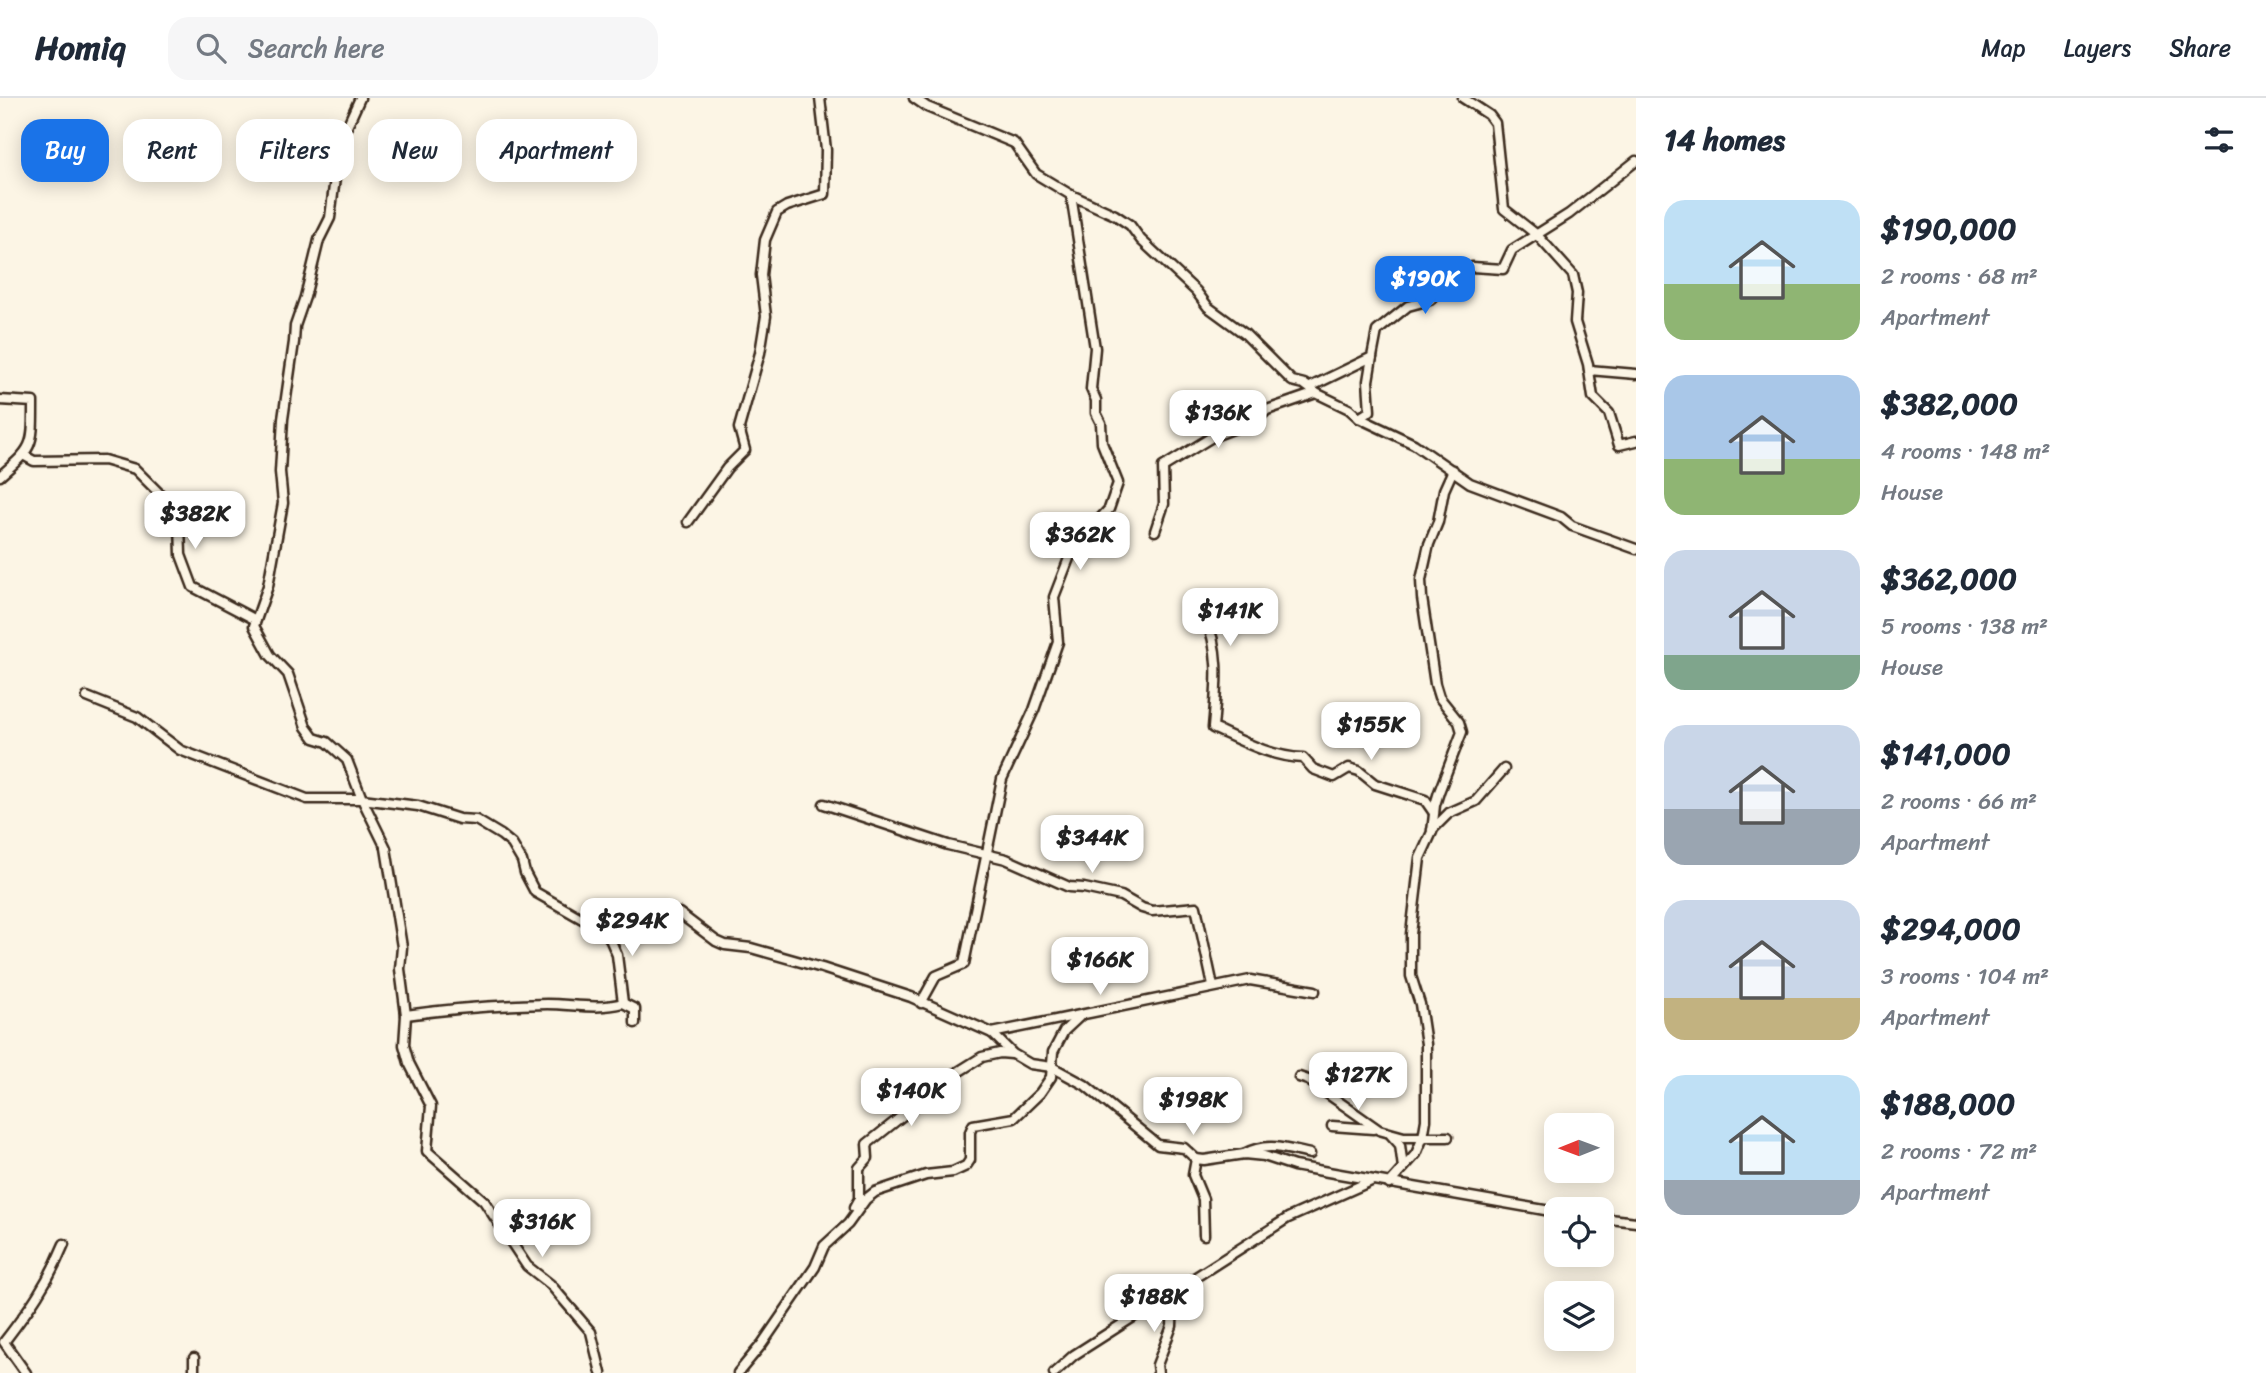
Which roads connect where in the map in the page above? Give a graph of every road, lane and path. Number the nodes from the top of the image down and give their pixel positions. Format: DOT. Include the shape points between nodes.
graph roads {
  1 [pos="360,98"];
  2 [pos="820,98"];
  3 [pos="914,98"];
  4 [pos="1463,98"];
  5 [pos="1636,160"];
  6 [pos="1071,195"];
  7 [pos="1537,234"];
  8 [pos="1373,357"];
  9 [pos="1589,370"];
  10 [pos="1636,374"];
  11 [pos="1313,390"];
  12 [pos="0,400"];
  13 [pos="1359,418"];
  14 [pos="1636,440"];
  15 [pos="23,455"];
  16 [pos="1452,470"];
  17 [pos="0,476"];
  18 [pos="688,522"];
  19 [pos="1155,531"];
  20 [pos="1636,549"];
  21 [pos="1204,616"];
  22 [pos="256,620"];
  23 [pos="87,697"];
  24 [pos="1504,769"];
  25 [pos="362,799"];
  26 [pos="824,804"];
  27 [pos="1434,813"];
  28 [pos="1432,830"];
  29 [pos="988,853"];
  30 [pos="604,925"];
  31 [pos="1213,986"];
  32 [pos="1315,991"];
  33 [pos="622,1003"];
  34 [pos="921,1003"];
  35 [pos="407,1015"];
  36 [pos="1079,1017"];
  37 [pos="635,1023"];
  38 [pos="992,1033"];
  39 [pos="1013,1054"];
  40 [pos="1052,1067"];
  41 [pos="1299,1077"];
  42 [pos="1332,1126"];
  43 [pos="1379,1130"];
  44 [pos="1391,1135"];
  45 [pos="1448,1137"];
  46 [pos="1423,1138"];
  47 [pos="1244,1154"];
  48 [pos="1310,1154"];
  49 [pos="1196,1159"];
  50 [pos="1404,1168"];
  51 [pos="1372,1181"];
  52 [pos="1389,1184"];
  53 [pos="1544,1210"];
  54 [pos="1614,1219"];
  55 [pos="1636,1222"];
  56 [pos="848,1224"];
  57 [pos="1204,1235"];
  58 [pos="64,1244"];
  59 [pos="1173,1293"];
  60 [pos="194,1358"];
  61 [pos="26,1373"];
  62 [pos="194,1373"];
  63 [pos="601,1373"];
  64 [pos="738,1373"];
  65 [pos="1054,1373"];
  66 [pos="1158,1373"];
  1 -- 22 [label="street" via="338,154 330,218 319,240 295,326 283,419 283,503 268,586"];
  2 -- 18 [label="street" via="825,194 777,212 765,240 761,275 766,316 739,428 745,450"];
  3 -- 6 [label="street" via="1014,143 1036,174"];
  4 -- 7 [label="street" via="1495,123 1504,209"];
  5 -- 7 [label="street"];
  6 -- 11 [label="street" via="1130,225 1208,307 1245,334 1292,382"];
  6 -- 29 [label="street" via="1095,348 1091,389 1102,443 1118,484 1109,509 1073,548 1054,597 1058,642 1034,710 1002,779"];
  7 -- 8 [label="street" via="1512,250 1503,269 1472,267 1451,279 1430,300 1408,306 1377,331"];
  7 -- 9 [label="street" via="1573,275 1575,322"];
  8 -- 11 [label="street"];
  8 -- 13 [label="street" via="1368,381 1370,411"];
  9 -- 10 [label="street"];
  9 -- 14 [label="street" via="1593,397 1609,413 1619,445"];
  11 -- 13 [label="street"];
  11 -- 19 [label="street" via="1212,437 1163,467 1164,504"];
  12 -- 15 [label="street" via="33,402 33,431"];
  13 -- 16 [label="street" via="1414,444"];
  15 -- 17 [label="street"];
  15 -- 22 [label="street" via="34,461 104,460 135,469 166,500 180,523 181,555 192,587"];
  16 -- 20 [label="street" via="1470,482 1561,517 1572,526"];
  16 -- 27 [label="street" via="1421,580 1435,684 1462,732"];
  21 -- 27 [label="street" via="1215,645 1213,729 1270,752 1303,758 1312,769 1334,777 1349,768 1359,771 1375,784 1425,800"];
  22 -- 25 [label="street" via="261,641 288,674 306,727 314,738 327,742 347,760"];
  23 -- 25 [label="street" via="137,717 180,750 307,799"];
  24 -- 28 [label="street" via="1476,801 1449,813"];
  25 -- 30 [label="street" via="476,820 512,844 541,897"];
  25 -- 35 [label="street" via="386,848 402,947 400,969"];
  26 -- 29 [label="street" via="948,845"];
  27 -- 28 [label="street"];
  28 -- 46 [label="street" via="1419,866 1409,959 1426,1044"];
  29 -- 31 [label="street" via="1069,887 1121,896 1152,911 1196,907"];
  29 -- 34 [label="street" via="964,964 936,976"];
  30 -- 33 [label="street" via="617,955"];
  30 -- 34 [label="street" via="679,914 725,945 822,968"];
  31 -- 32 [label="street" via="1250,980"];
  31 -- 36 [label="street"];
  33 -- 35 [label="street" via="606,1007 506,1005"];
  33 -- 37 [label="street" via="635,1009"];
  34 -- 38 [label="street"];
  35 -- 63 [label="street" via="404,1045 432,1106 427,1151 484,1201 527,1266 550,1284 591,1332"];
  36 -- 38 [label="street"];
  36 -- 40 [label="street" via="1064,1031 1053,1052"];
  38 -- 39 [label="street"];
  39 -- 40 [label="street" via="1030,1064"];
  39 -- 56 [label="street" via="982,1057 934,1083 921,1101 867,1144 868,1158 859,1168 859,1199"];
  40 -- 49 [label="street" via="1086,1084 1158,1144 1184,1148"];
  40 -- 56 [label="street" via="1040,1093 1014,1118 973,1125 966,1166 875,1192"];
  41 -- 43 [label="street"];
  42 -- 43 [label="street"];
  43 -- 44 [label="street"];
  44 -- 46 [label="street"];
  44 -- 50 [label="street" via="1400,1145"];
  45 -- 46 [label="street"];
  46 -- 50 [label="street"];
  47 -- 48 [label="street" via="1272,1145"];
  47 -- 49 [label="street"];
  47 -- 51 [label="street"];
  49 -- 57 [label="street" via="1193,1175 1203,1199"];
  50 -- 52 [label="street"];
  51 -- 52 [label="street"];
  51 -- 59 [label="street" via="1288,1217"];
  52 -- 53 [label="street"];
  54 -- 55 [label="street"];
  56 -- 64 [label="street" via="824,1246 815,1268"];
  58 -- 61 [label="street" via="45,1285 4,1342"];
  59 -- 65 [label="street" via="1074,1355"];
  59 -- 66 [label="street" via="1172,1326"];
  60 -- 62 [label="street"];
}
